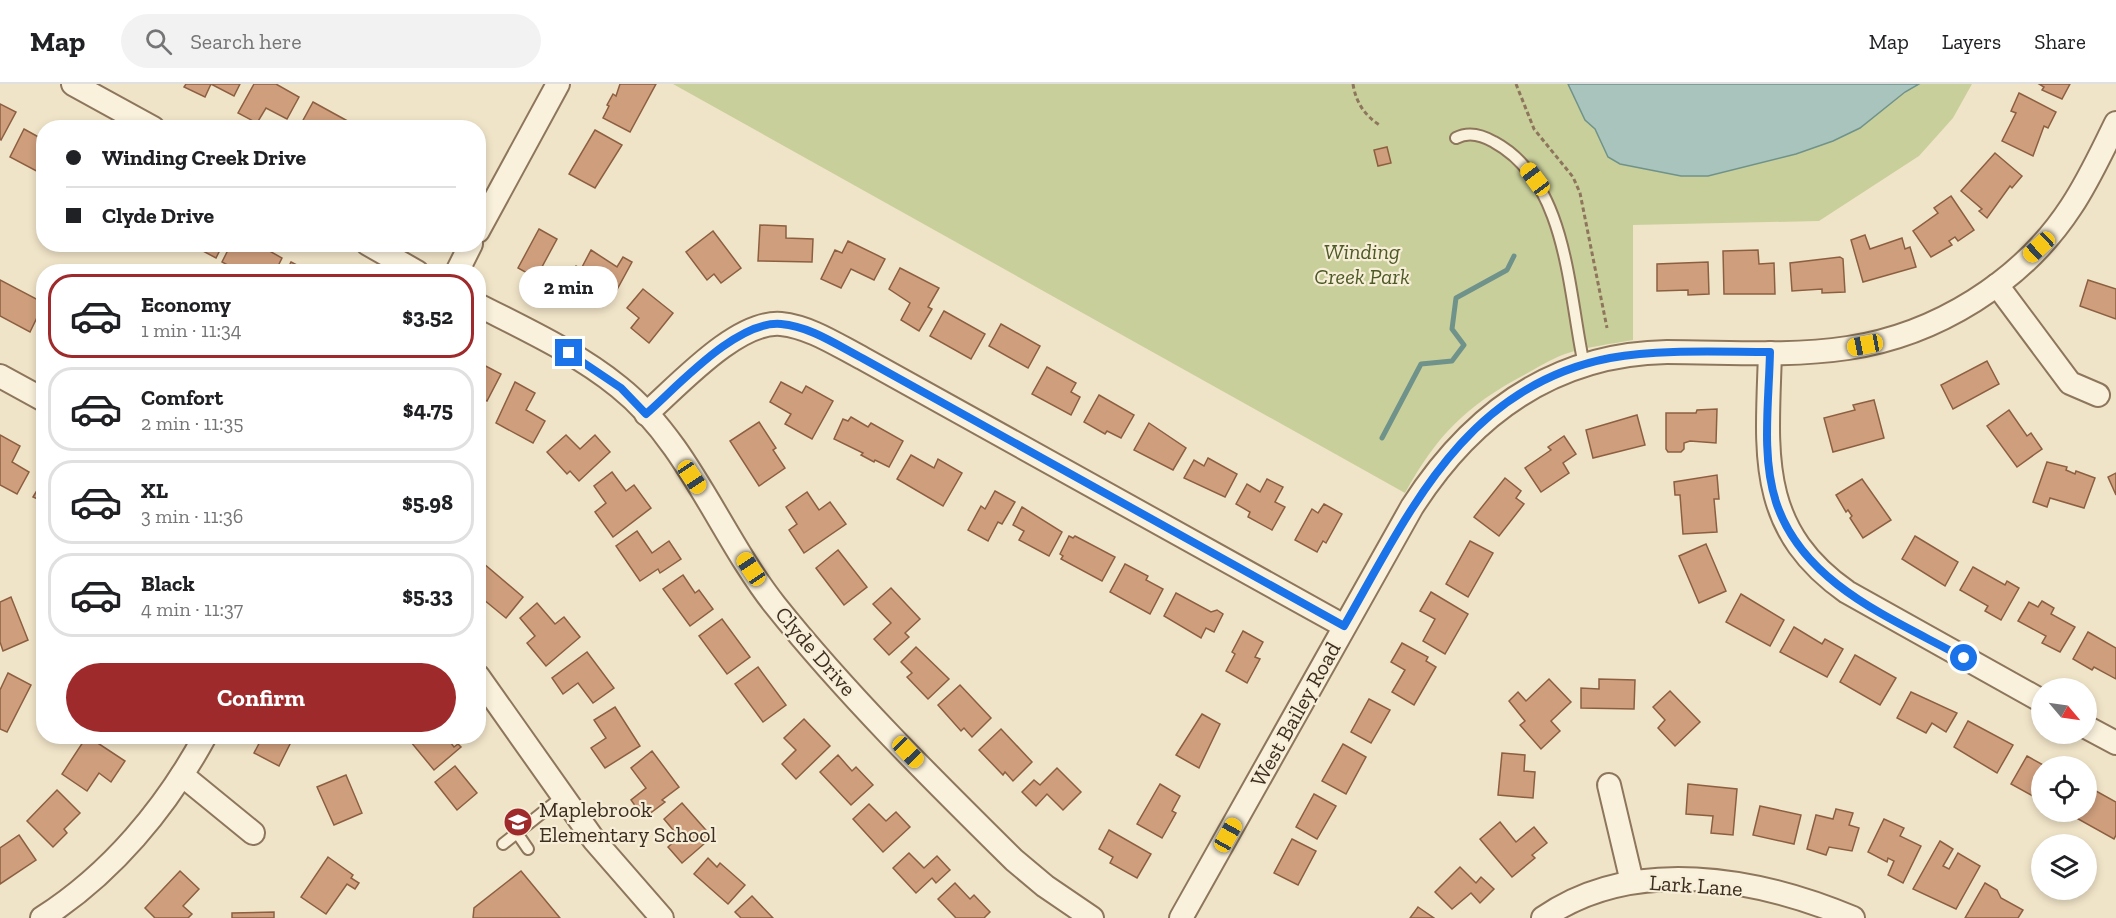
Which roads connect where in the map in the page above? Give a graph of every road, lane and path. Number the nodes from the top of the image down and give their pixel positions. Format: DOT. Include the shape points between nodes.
graph roads {
  1 [pos="73,84"];
  2 [pos="558,84"];
  3 [pos="1353,84"];
  4 [pos="1516,84"];
  5 [pos="138,120"];
  6 [pos="2116,123"];
  7 [pos="1381,126"];
  8 [pos="1455,138"];
  9 [pos="486,216"];
  10 [pos="382,252"];
  11 [pos="403,264"];
  12 [pos="1997,285"];
  13 [pos="486,309"];
  14 [pos="1607,328"];
  15 [pos="1770,352"];
  16 [pos="1584,365"];
  17 [pos="0,376"];
  18 [pos="2098,394"];
  19 [pos="36,396"];
  20 [pos="646,414"];
  21 [pos="1344,626"];
  22 [pos="486,685"];
  23 [pos="2031,695"];
  24 [pos="2097,732"];
  25 [pos="2116,743"];
  26 [pos="200,744"];
  27 [pos="182,775"];
  28 [pos="1609,785"];
  29 [pos="562,797"];
  30 [pos="253,832"];
  31 [pos="517,833"];
  32 [pos="503,844"];
  33 [pos="528,849"];
  34 [pos="1632,882"];
  35 [pos="42,918"];
  36 [pos="662,918"];
  37 [pos="1092,918"];
  38 [pos="1181,918"];
  39 [pos="1543,918"];
  40 [pos="1853,918"];
  1 -- 5 [label="street"];
  2 -- 9 [label="street"];
  3 -- 7 [label="path" via="1364,112"];
  4 -- 14 [label="path" via="1534,129 1574,177 1580,193"];
  6 -- 12 [label="street, West Bailey Road" via="2070,208 2039,247"];
  8 -- 16 [label="lane" via="1473,134 1500,145 1523,165 1543,193 1557,226"];
  10 -- 11 [label="street"];
  12 -- 15 [label="street, West Bailey Road" via="1949,315 1889,339 1847,349"];
  12 -- 18 [label="street" via="2070,383"];
  13 -- 20 [label="street, Clyde Drive" via="586,363 621,388"];
  15 -- 16 [label="street, West Bailey Road" via="1664,352"];
  15 -- 23 [label="street" via="1768,441 1775,501 1805,554 1827,578 1847,592"];
  16 -- 21 [label="street, West Bailey Road" via="1522,392 1460,443 1412,507"];
  17 -- 19 [label="street"];
  20 -- 21 [label="street" via="709,359 747,333 772,324 798,328 872,364"];
  20 -- 37 [label="street, Clyde Drive" via="668,440 774,603 826,665 1014,860"];
  21 -- 38 [label="street, West Bailey Road"];
  22 -- 29 [label="street"];
  24 -- 25 [label="street"];
  26 -- 27 [label="street"];
  27 -- 30 [label="street"];
  27 -- 35 [label="street" via="138,834 106,868"];
  28 -- 34 [label="street"];
  29 -- 31 [label="lane"];
  29 -- 36 [label="street"];
  31 -- 32 [label="lane"];
  31 -- 33 [label="lane"];
  34 -- 39 [label="street, Lark Lane" via="1584,896"];
  34 -- 40 [label="street, Lark Lane" via="1671,879 1723,883 1787,896"];
}
